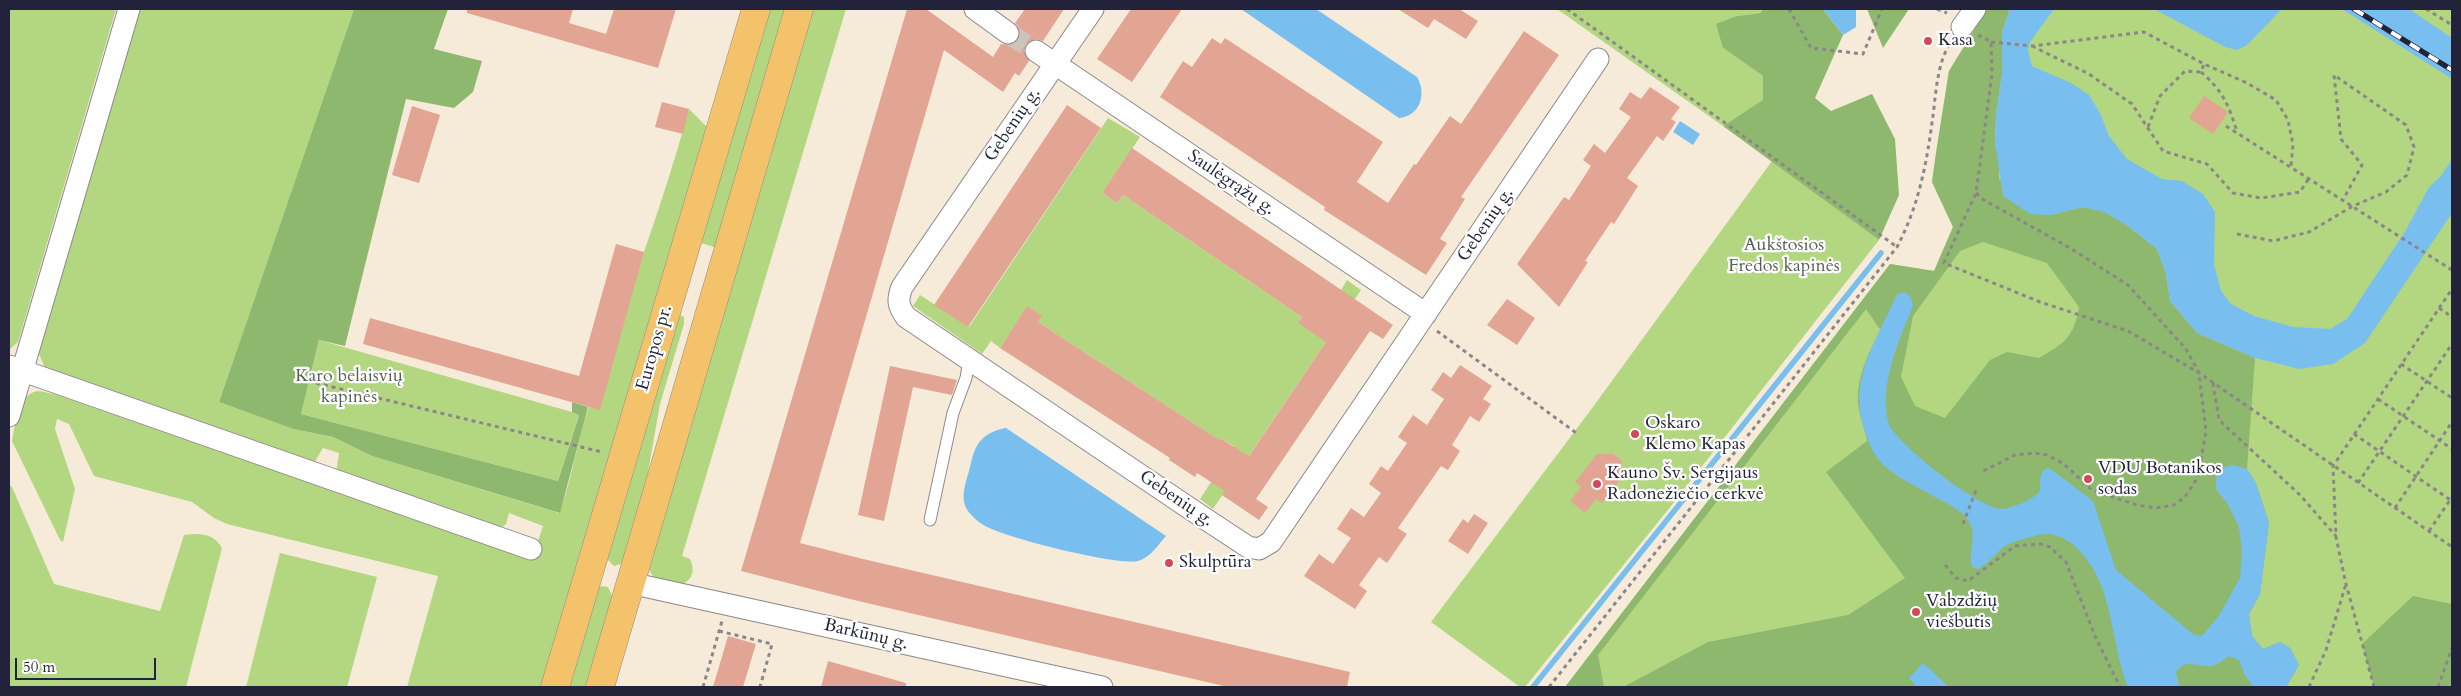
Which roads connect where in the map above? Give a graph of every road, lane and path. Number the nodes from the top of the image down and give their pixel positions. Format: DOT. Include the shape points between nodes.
graph roads {
  1 [pos="129,9"];
  2 [pos="756,9"];
  3 [pos="799,9"];
  4 [pos="975,9"];
  5 [pos="1093,9"];
  6 [pos="1567,9"];
  7 [pos="1790,9"];
  8 [pos="1882,9"];
  9 [pos="1936,9"];
  10 [pos="1975,9"];
  11 [pos="2426,9"];
  12 [pos="1955,20"];
  13 [pos="2452,25"];
  14 [pos="1008,33"];
  15 [pos="1991,42"];
  16 [pos="2032,46"];
  17 [pos="1036,51"];
  18 [pos="1598,59"];
  19 [pos="1055,64"];
  20 [pos="2204,64"];
  21 [pos="2201,72"];
  22 [pos="2226,126"];
  23 [pos="2147,127"];
  24 [pos="2237,132"];
  25 [pos="2291,166"];
  26 [pos="2309,178"];
  27 [pos="1976,193"];
  28 [pos="2343,200"];
  29 [pos="2353,206"];
  30 [pos="2237,234"];
  31 [pos="1897,247"];
  32 [pos="2452,270"];
  33 [pos="2452,289"];
  34 [pos="672,291"];
  35 [pos="2439,308"];
  36 [pos="2452,317"];
  37 [pos="1424,318"];
  38 [pos="706,326"];
  39 [pos="2452,344"];
  40 [pos="969,359"];
  41 [pos="2401,364"];
  42 [pos="15,368"];
  43 [pos="2199,373"];
  44 [pos="2427,381"];
  45 [pos="2213,383"];
  46 [pos="316,384"];
  47 [pos="2452,398"];
  48 [pos="2378,399"];
  49 [pos="9,416"];
  50 [pos="2404,416"];
  51 [pos="2452,422"];
  52 [pos="2354,434"];
  53 [pos="1579,435"];
  54 [pos="2439,440"];
  55 [pos="2452,449"];
  56 [pos="2380,452"];
  57 [pos="623,457"];
  58 [pos="2333,466"];
  59 [pos="1981,472"];
  60 [pos="2416,476"];
  61 [pos="2358,483"];
  62 [pos="1976,490"];
  63 [pos="2452,499"];
  64 [pos="2395,508"];
  65 [pos="930,520"];
  66 [pos="1963,524"];
  67 [pos="2429,531"];
  68 [pos="2336,537"];
  69 [pos="2452,547"];
  70 [pos="531,549"];
  71 [pos="1945,565"];
  72 [pos="590,571"];
  73 [pos="630,582"];
  74 [pos="2346,584"];
  75 [pos="2452,648"];
  76 [pos="556,687"];
  77 [pos="600,687"];
  78 [pos="704,687"];
  79 [pos="760,687"];
  80 [pos="1102,687"];
  81 [pos="1549,687"];
  82 [pos="2120,687"];
  83 [pos="2309,687"];
  84 [pos="2374,687"];
  85 [pos="2438,687"];
  1 -- 42 [label="street"];
  2 -- 34 [label="main road, Europos pr."];
  3 -- 38 [label="main road"];
  4 -- 14 [label="street"];
  5 -- 19 [label="street, Gebenių g."];
  6 -- 31 [label="path"];
  7 -- 8 [label="path" via="1811,48 1863,54"];
  9 -- 12 [label="path"];
  10 -- 12 [label="street"];
  11 -- 13 [label="path"];
  12 -- 15 [label="path"];
  12 -- 31 [label="path" via="1939,72 1922,187"];
  15 -- 16 [label="path"];
  15 -- 27 [label="path" via="1992,74"];
  16 -- 20 [label="path" via="2144,32"];
  16 -- 23 [label="path" via="2089,74 2132,104"];
  17 -- 19 [label="street, Saulėgrąžų g."];
  18 -- 37 [label="street, Gebenių g."];
  19 -- 37 [label="street, Saulėgrąžų g."];
  19 -- 40 [label="street, Gebenių g." via="898,298 899,307 906,316"];
  20 -- 21 [label="path"];
  20 -- 25 [label="path" via="2276,100 2288,120 2293,145"];
  21 -- 23 [label="path" via="2185,71 2160,96"];
  21 -- 24 [label="path" via="2216,85 2230,107"];
  22 -- 24 [label="path"];
  23 -- 26 [label="path" via="2163,151 2207,164 2233,193 2261,198 2300,192"];
  24 -- 25 [label="path"];
  25 -- 26 [label="path"];
  26 -- 28 [label="path"];
  27 -- 43 [label="path" via="2128,285 2186,349"];
  27 -- 43 [label="path" via="1944,263 2040,302 2128,331"];
  28 -- 29 [label="path"];
  28 -- 29 [label="path" via="2362,165 2341,139 2334,75 2406,125 2414,147 2406,176 2386,192"];
  29 -- 30 [label="path" via="2309,232 2273,241"];
  29 -- 32 [label="path"];
  31 -- 81 [label="path"];
  33 -- 35 [label="path"];
  34 -- 38 [label="main road" via="690,296 701,309"];
  34 -- 57 [label="main road, Europos pr."];
  35 -- 36 [label="path"];
  35 -- 41 [label="path"];
  37 -- 40 [label="street, Gebenių g." via="1270,542 1258,549 1248,547"];
  37 -- 53 [label="path"];
  38 -- 73 [label="main road"];
  39 -- 44 [label="path"];
  40 -- 65 [label="lane" via="966,378 953,413"];
  41 -- 44 [label="path"];
  41 -- 48 [label="path"];
  42 -- 49 [label="street"];
  42 -- 70 [label="street"];
  43 -- 45 [label="path"];
  43 -- 59 [label="path" via="2206,431 2198,477 2185,497 2174,505 2156,508 2137,505 2092,490 2064,464 2047,455 2015,455"];
  44 -- 47 [label="path"];
  44 -- 50 [label="path"];
  45 -- 58 [label="path"];
  45 -- 68 [label="path" via="2219,420 2300,495"];
  46 -- 57 [label="path"];
  48 -- 50 [label="path"];
  48 -- 52 [label="path"];
  50 -- 54 [label="path"];
  50 -- 56 [label="path"];
  51 -- 54 [label="path"];
  52 -- 56 [label="path"];
  52 -- 58 [label="path"];
  54 -- 55 [label="path"];
  54 -- 60 [label="path"];
  56 -- 60 [label="path"];
  56 -- 61 [label="path"];
  57 -- 72 [label="main road, Europos pr."];
  58 -- 61 [label="path"];
  58 -- 68 [label="path"];
  60 -- 63 [label="path"];
  60 -- 64 [label="path"];
  61 -- 64 [label="path"];
  62 -- 66 [label="path"];
  63 -- 67 [label="path"];
  64 -- 67 [label="path"];
  67 -- 69 [label="path"];
  68 -- 74 [label="path"];
  71 -- 82 [label="path" via="1956,578 1968,581 2015,546 2050,546 2066,562 2095,636"];
  72 -- 73 [label="main road"];
  72 -- 76 [label="main road, Europos pr."];
  73 -- 77 [label="main road"];
  73 -- 80 [label="street, Barkūnų g."];
  74 -- 83 [label="path" via="2326,650"];
  74 -- 84 [label="path"];
  75 -- 85 [label="path"];
  78 -- 79 [label="path" via="719,631 772,644"];
}
